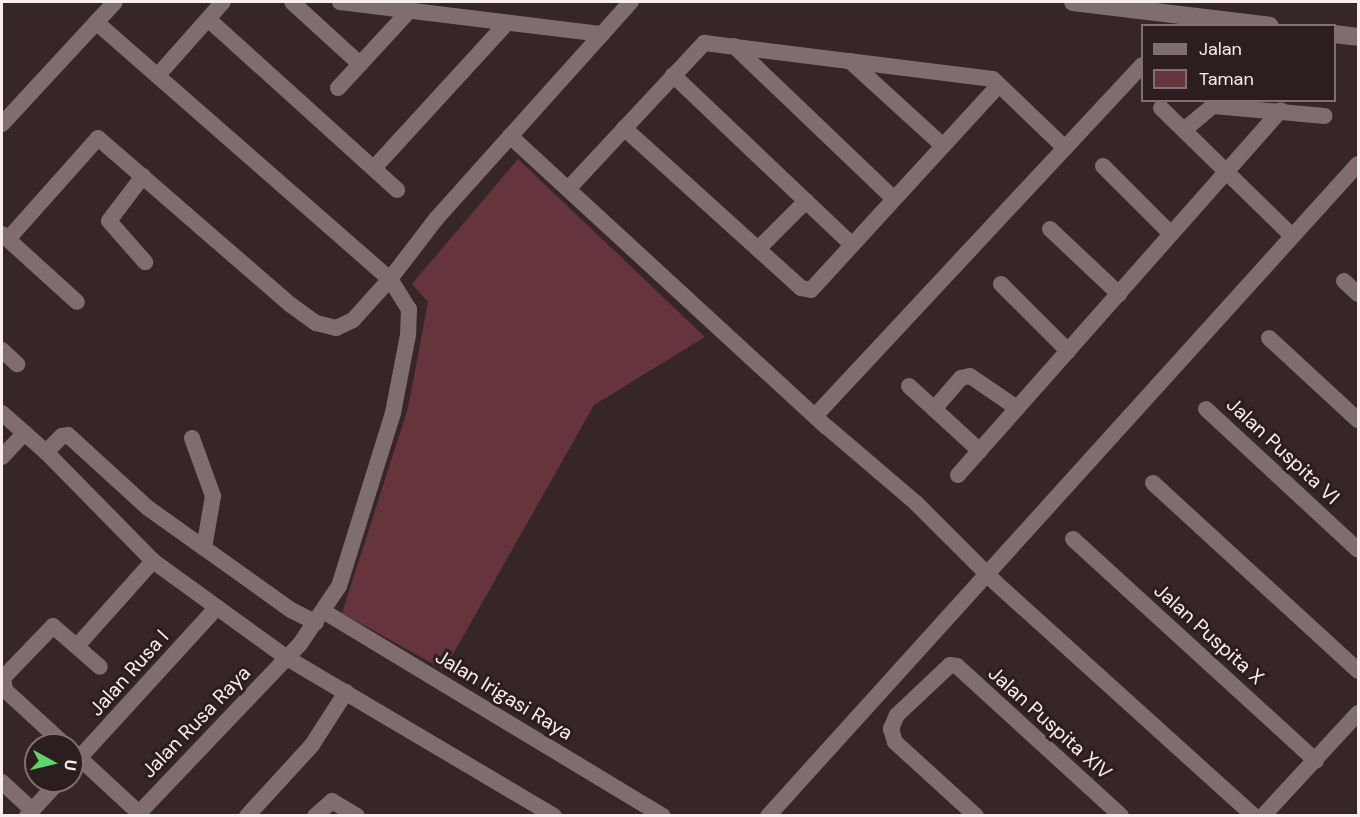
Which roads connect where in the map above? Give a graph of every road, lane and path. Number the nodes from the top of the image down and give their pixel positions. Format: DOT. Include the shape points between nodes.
graph roads {
  1 [pos="115,2"];
  2 [pos="223,2"];
  3 [pos="292,2"];
  4 [pos="340,2"];
  5 [pos="631,2"];
  6 [pos="1073,2"];
  7 [pos="410,10"];
  8 [pos="208,19"];
  9 [pos="96,22"];
  10 [pos="507,23"];
  11 [pos="1254,24"];
  12 [pos="602,34"];
  13 [pos="1336,34"];
  14 [pos="1359,37"];
  15 [pos="734,46"];
  16 [pos="850,61"];
  17 [pos="360,64"];
  18 [pos="1141,67"];
  19 [pos="159,74"];
  20 [pos="672,75"];
  21 [pos="999,85"];
  22 [pos="338,88"];
  23 [pos="1161,108"];
  24 [pos="1281,110"];
  25 [pos="1325,116"];
  26 [pos="2,124"];
  27 [pos="624,128"];
  28 [pos="1184,130"];
  29 [pos="510,136"];
  30 [pos="943,146"];
  31 [pos="1065,148"];
  32 [pos="1359,164"];
  33 [pos="1103,166"];
  34 [pos="374,168"];
  35 [pos="1226,172"];
  36 [pos="143,176"];
  37 [pos="568,189"];
  38 [pos="397,190"];
  39 [pos="894,199"];
  40 [pos="806,201"];
  41 [pos="1050,229"];
  42 [pos="1171,234"];
  43 [pos="1292,235"];
  44 [pos="5,237"];
  45 [pos="852,245"];
  46 [pos="758,249"];
  47 [pos="145,262"];
  48 [pos="390,279"];
  49 [pos="1344,281"];
  50 [pos="1001,284"];
  51 [pos="1119,294"];
  52 [pos="1359,294"];
  53 [pos="77,302"];
  54 [pos="1269,338"];
  55 [pos="2,350"];
  56 [pos="1068,351"];
  57 [pos="17,364"];
  58 [pos="909,387"];
  59 [pos="1017,408"];
  60 [pos="1206,409"];
  61 [pos="934,410"];
  62 [pos="2,413"];
  63 [pos="815,416"];
  64 [pos="1359,420"];
  65 [pos="24,433"];
  66 [pos="192,438"];
  67 [pos="980,451"];
  68 [pos="46,452"];
  69 [pos="2,457"];
  70 [pos="958,475"];
  71 [pos="1153,483"];
  72 [pos="1073,539"];
  73 [pos="204,548"];
  74 [pos="1359,550"];
  75 [pos="153,561"];
  76 [pos="987,574"];
  77 [pos="217,607"];
  78 [pos="318,620"];
  79 [pos="77,646"];
  80 [pos="287,658"];
  81 [pos="100,667"];
  82 [pos="1359,671"];
  83 [pos="346,692"];
  84 [pos="1359,713"];
  85 [pos="1352,724"];
  86 [pos="52,733"];
  87 [pos="84,748"];
  88 [pos="1316,761"];
  89 [pos="84,767"];
  90 [pos="2,782"];
  91 [pos="48,793"];
  92 [pos="30,813"];
  93 [pos="139,814"];
  94 [pos="248,816"];
  95 [pos="315,816"];
  96 [pos="357,816"];
  97 [pos="554,816"];
  98 [pos="663,816"];
  99 [pos="768,816"];
  100 [pos="976,816"];
  101 [pos="1121,816"];
  102 [pos="1254,816"];
  103 [pos="1263,816"];
  1 -- 9 [label="street"];
  2 -- 8 [label="street"];
  3 -- 17 [label="street"];
  4 -- 7 [label="street"];
  5 -- 12 [label="street"];
  6 -- 11 [label="street"];
  7 -- 10 [label="street"];
  7 -- 17 [label="street"];
  8 -- 19 [label="street"];
  8 -- 34 [label="street"];
  9 -- 19 [label="street, Jalan Rusa Raya"];
  9 -- 26 [label="street"];
  10 -- 12 [label="street"];
  10 -- 34 [label="street"];
  12 -- 29 [label="street"];
  13 -- 14 [label="street"];
  15 -- 16 [label="street"];
  15 -- 20 [label="street" via="704,43"];
  15 -- 39 [label="street"];
  16 -- 21 [label="street" via="993,79"];
  16 -- 30 [label="street"];
  17 -- 22 [label="street"];
  18 -- 31 [label="street"];
  19 -- 48 [label="street, Jalan Rusa Raya"];
  20 -- 27 [label="street"];
  20 -- 40 [label="street"];
  21 -- 30 [label="street"];
  21 -- 31 [label="street"];
  23 -- 28 [label="street"];
  24 -- 25 [label="street"];
  24 -- 28 [label="street" via="1213,106"];
  24 -- 35 [label="street"];
  27 -- 37 [label="street"];
  27 -- 46 [label="street"];
  28 -- 35 [label="street"];
  29 -- 37 [label="street"];
  29 -- 48 [label="street" via="436,219"];
  30 -- 39 [label="street"];
  31 -- 63 [label="street"];
  32 -- 43 [label="street"];
  33 -- 42 [label="street"];
  34 -- 38 [label="street"];
  35 -- 42 [label="street"];
  35 -- 43 [label="street"];
  36 -- 44 [label="street" via="98,138"];
  36 -- 47 [label="street" via="109,221"];
  36 -- 48 [label="street" via="316,323 336,328 353,320"];
  37 -- 63 [label="street"];
  39 -- 45 [label="street"];
  40 -- 45 [label="street"];
  40 -- 46 [label="street"];
  41 -- 51 [label="street"];
  42 -- 51 [label="street"];
  43 -- 76 [label="street"];
  44 -- 53 [label="street"];
  45 -- 46 [label="street" via="811,290 801,288"];
  48 -- 78 [label="street, Jalan Rusa Raya" via="409,309 393,413 339,586"];
  49 -- 52 [label="street"];
  50 -- 56 [label="street"];
  51 -- 56 [label="street"];
  54 -- 64 [label="street"];
  55 -- 57 [label="street"];
  56 -- 59 [label="street"];
  58 -- 61 [label="street"];
  59 -- 61 [label="street" via="970,376 961,378"];
  59 -- 67 [label="street"];
  60 -- 74 [label="street, Jalan Puspita VI"];
  61 -- 67 [label="street"];
  62 -- 65 [label="street"];
  63 -- 76 [label="street" via="916,503"];
  65 -- 68 [label="street"];
  65 -- 69 [label="street"];
  66 -- 73 [label="street" via="213,496"];
  67 -- 70 [label="street"];
  68 -- 73 [label="street, Jalan Irigasi Raya" via="68,435 148,508"];
  68 -- 75 [label="street"];
  71 -- 82 [label="street"];
  72 -- 88 [label="street, Jalan Puspita X"];
  73 -- 78 [label="street, Jalan Irigasi Raya" via="291,610"];
  75 -- 77 [label="street"];
  75 -- 79 [label="street"];
  76 -- 99 [label="street"];
  76 -- 102 [label="street"];
  77 -- 80 [label="street"];
  77 -- 87 [label="street, Jalan Rusa I"];
  78 -- 80 [label="street, Jalan Rusa Raya"];
  78 -- 98 [label="street, Jalan Irigasi Raya"];
  79 -- 81 [label="street"];
  79 -- 86 [label="street" via="57,627 51,627 3,681 5,690"];
  80 -- 83 [label="street"];
  80 -- 93 [label="street, Jalan Rusa Raya"];
  83 -- 94 [label="street" via="312,745"];
  83 -- 97 [label="street"];
  84 -- 85 [label="street"];
  85 -- 88 [label="street"];
  88 -- 103 [label="street"];
  89 -- 93 [label="street"];
  90 -- 92 [label="street"];
  91 -- 92 [label="street"];
  95 -- 96 [label="street" via="332,801"];
  100 -- 101 [label="street, Jalan Puspita XIV" via="895,742 891,729 897,715 950,665 957,666"];
}
